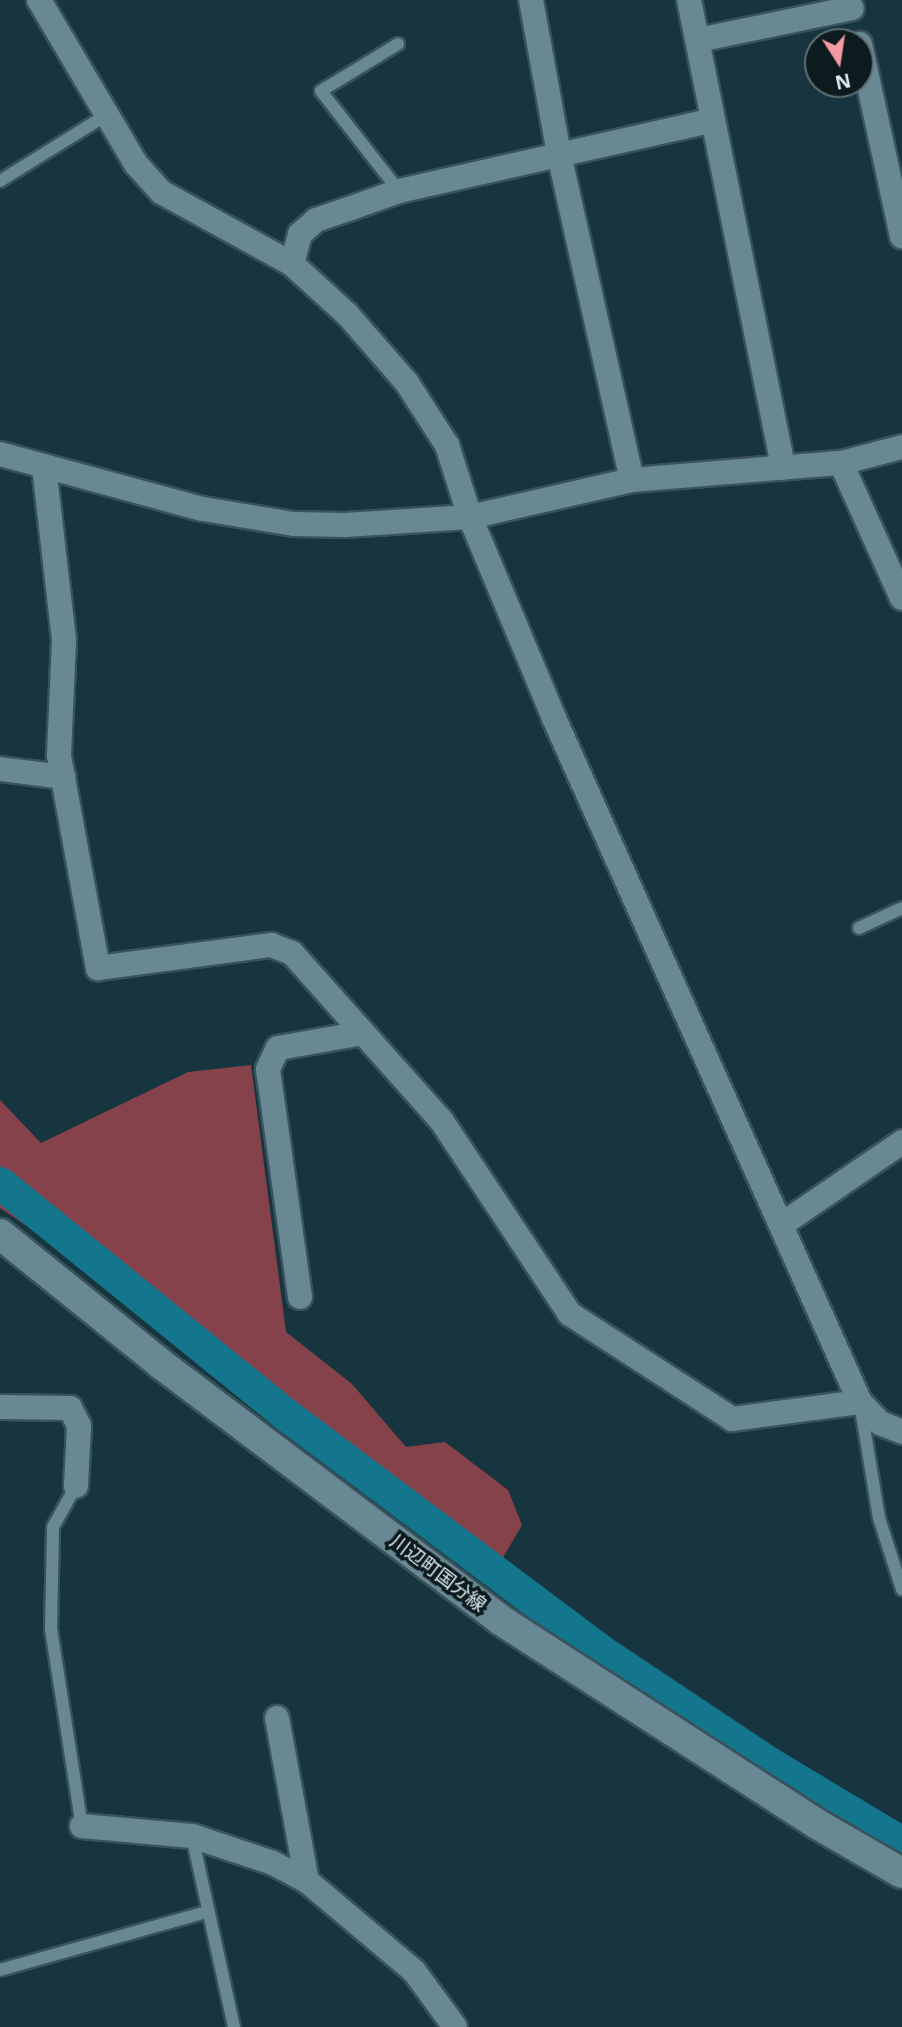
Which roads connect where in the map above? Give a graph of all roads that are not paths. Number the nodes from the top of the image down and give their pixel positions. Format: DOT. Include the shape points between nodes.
graph roads {
  1 [pos="39,0"];
  2 [pos="531,0"];
  3 [pos="689,0"];
  4 [pos="851,4"];
  5 [pos="857,28"];
  6 [pos="698,40"];
  7 [pos="398,44"];
  8 [pos="872,98"];
  9 [pos="105,116"];
  10 [pos="710,121"];
  11 [pos="559,154"];
  12 [pos="0,181"];
  13 [pos="399,191"];
  14 [pos="902,236"];
  15 [pos="292,264"];
  16 [pos="902,447"];
  17 [pos="0,454"];
  18 [pos="841,463"];
  19 [pos="44,467"];
  20 [pos="783,467"];
  21 [pos="632,480"];
  22 [pos="470,517"];
  23 [pos="902,598"];
  24 [pos="0,769"];
  25 [pos="63,777"];
  26 [pos="902,908"];
  27 [pos="859,928"];
  28 [pos="363,1032"];
  29 [pos="902,1142"];
  30 [pos="781,1224"];
  31 [pos="0,1234"];
  32 [pos="300,1297"];
  33 [pos="860,1402"];
  34 [pos="0,1408"];
  35 [pos="902,1432"];
  36 [pos="76,1486"];
  37 [pos="902,1589"];
  38 [pos="277,1718"];
  39 [pos="82,1826"];
  40 [pos="192,1836"];
  41 [pos="902,1873"];
  42 [pos="307,1881"];
  43 [pos="206,1912"];
  44 [pos="0,1970"];
  45 [pos="234,2027"];
  46 [pos="455,2027"];
  1 -- 9 [label="street"];
  2 -- 11 [label="street"];
  3 -- 6 [label="street"];
  4 -- 5 [label="street"];
  4 -- 6 [label="street"];
  6 -- 10 [label="street"];
  7 -- 13 [label="lane" via="321,91"];
  8 -- 14 [label="street"];
  9 -- 12 [label="lane"];
  9 -- 15 [label="street" via="136,164 161,191"];
  10 -- 11 [label="street"];
  10 -- 20 [label="street"];
  11 -- 13 [label="street"];
  11 -- 21 [label="street"];
  13 -- 15 [label="street" via="316,220 300,234"];
  15 -- 22 [label="street" via="347,314 407,383 447,445"];
  16 -- 18 [label="street"];
  17 -- 19 [label="street"];
  18 -- 20 [label="street"];
  18 -- 23 [label="street"];
  19 -- 22 [label="street" via="204,509 294,524 345,526"];
  19 -- 25 [label="street" via="64,640 59,756"];
  20 -- 21 [label="street"];
  21 -- 22 [label="street"];
  22 -- 30 [label="street" via="554,718"];
  24 -- 25 [label="street"];
  25 -- 28 [label="street" via="99,968 271,945 292,953"];
  26 -- 27 [label="lane"];
  28 -- 32 [label="street" via="278,1048 268,1069"];
  28 -- 33 [label="street" via="441,1120 570,1314 732,1419"];
  29 -- 30 [label="street"];
  30 -- 33 [label="street"];
  31 -- 41 [label="street, 川辺町国分線" via="161,1364 499,1619 817,1824"];
  33 -- 35 [label="street" via="880,1423"];
  33 -- 37 [label="lane" via="879,1518"];
  34 -- 36 [label="street" via="70,1408 79,1426"];
  36 -- 39 [label="lane" via="53,1527 51,1629"];
  38 -- 42 [label="street"];
  39 -- 40 [label="street"];
  40 -- 42 [label="street" via="273,1863"];
  40 -- 43 [label="lane"];
  42 -- 46 [label="street" via="414,1971"];
  43 -- 44 [label="lane"];
  43 -- 45 [label="lane"];
}
